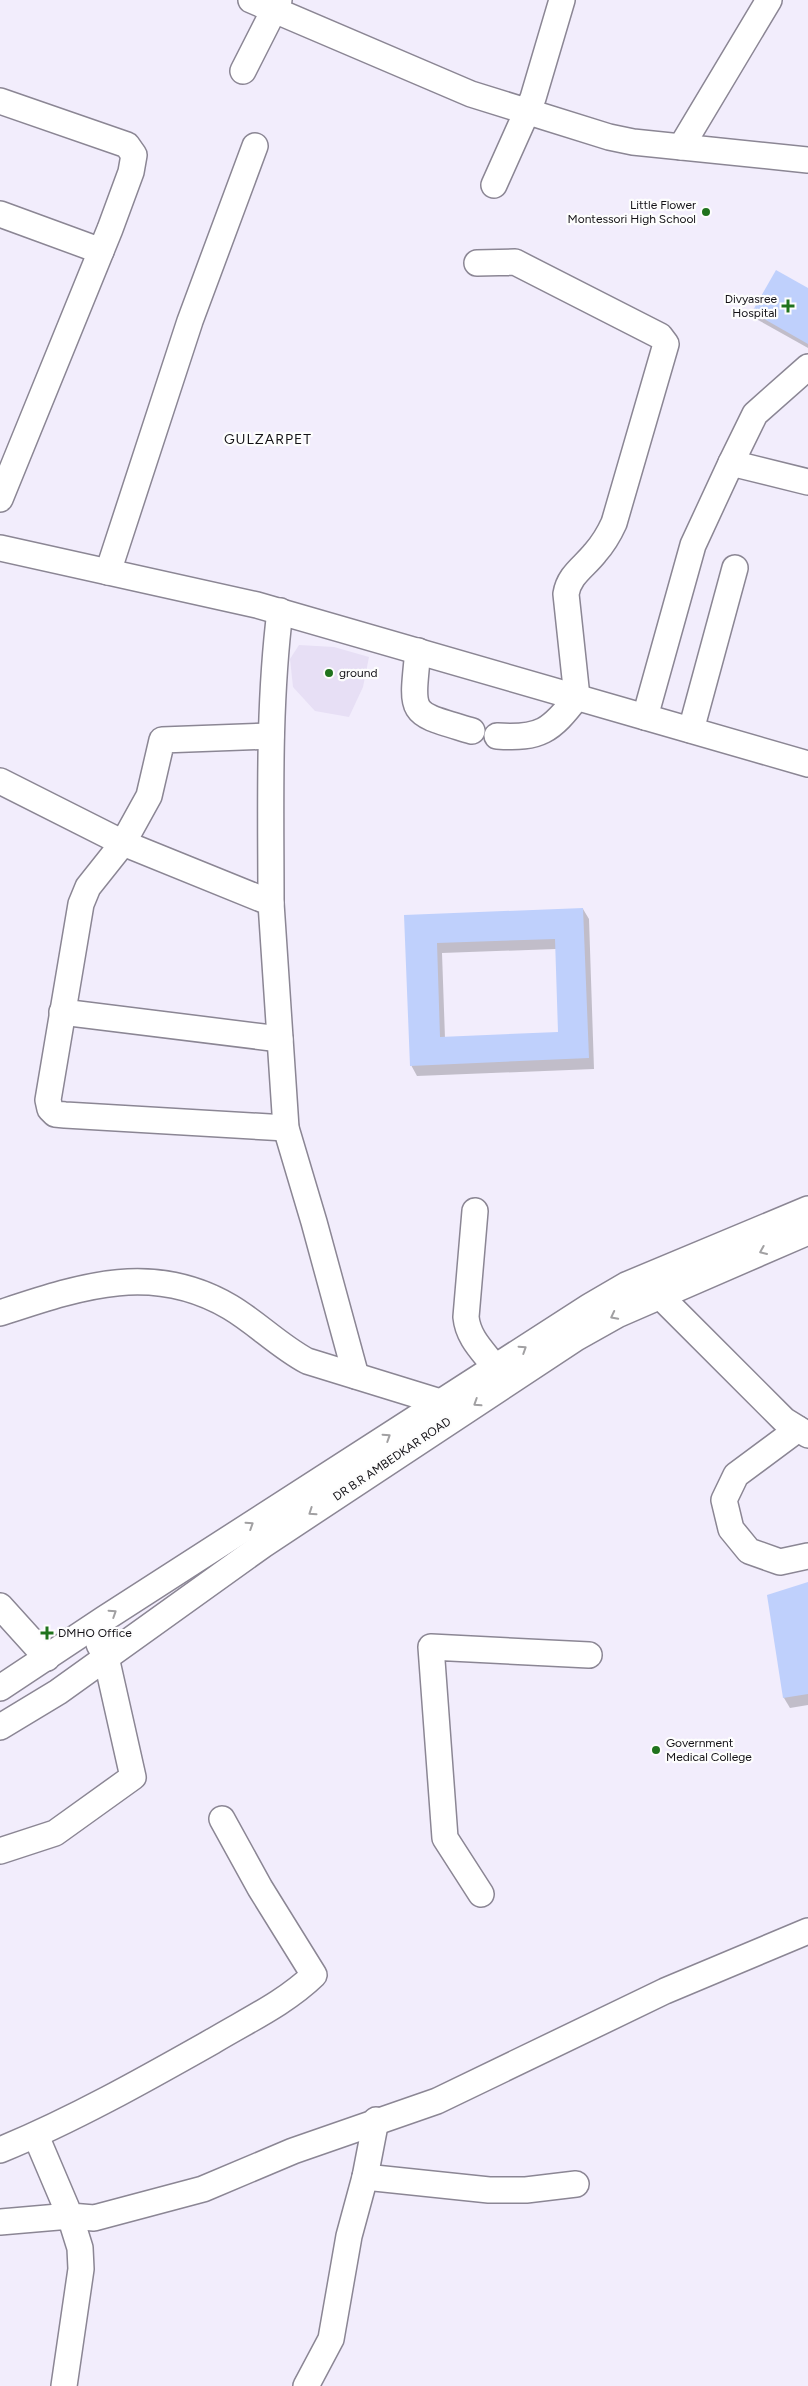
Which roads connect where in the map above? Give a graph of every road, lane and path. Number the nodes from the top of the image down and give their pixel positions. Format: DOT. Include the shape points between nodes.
graph roads {
  1 [pos="252,0"];
  2 [pos="562,0"];
  3 [pos="769,0"];
  4 [pos="277,5"];
  5 [pos="243,71"];
  6 [pos="0,101"];
  7 [pos="527,111"];
  8 [pos="255,146"];
  9 [pos="681,147"];
  10 [pos="808,160"];
  11 [pos="494,185"];
  12 [pos="0,214"];
  13 [pos="101,251"];
  14 [pos="477,263"];
  15 [pos="808,366"];
  16 [pos="731,463"];
  17 [pos="808,482"];
  18 [pos="0,499"];
  19 [pos="0,548"];
  20 [pos="735,568"];
  21 [pos="108,572"];
  22 [pos="280,611"];
  23 [pos="418,651"];
  24 [pos="577,697"];
  25 [pos="645,717"];
  26 [pos="691,730"];
  27 [pos="472,731"];
  28 [pos="271,736"];
  29 [pos="497,736"];
  30 [pos="808,764"];
  31 [pos="0,782"];
  32 [pos="122,843"];
  33 [pos="272,904"];
  34 [pos="62,1012"];
  35 [pos="280,1039"];
  36 [pos="286,1128"];
  37 [pos="808,1209"];
  38 [pos="475,1212"];
  39 [pos="808,1232"];
  40 [pos="652,1287"];
  41 [pos="0,1313"];
  42 [pos="495,1367"];
  43 [pos="356,1376"];
  44 [pos="448,1410"];
  45 [pos="803,1432"];
  46 [pos="808,1556"];
  47 [pos="0,1606"];
  48 [pos="90,1629"];
  49 [pos="589,1655"];
  50 [pos="106,1657"];
  51 [pos="47,1658"];
  52 [pos="0,1688"];
  53 [pos="0,1727"];
  54 [pos="222,1819"];
  55 [pos="0,1851"];
  56 [pos="480,1894"];
  57 [pos="808,1930"];
  58 [pos="376,2120"];
  59 [pos="36,2136"];
  60 [pos="0,2150"];
  61 [pos="365,2176"];
  62 [pos="576,2184"];
  63 [pos="70,2216"];
  64 [pos="0,2222"];
  65 [pos="64,2386"];
  66 [pos="306,2386"];
  1 -- 4 [label="street"];
  2 -- 7 [label="street"];
  3 -- 9 [label="street"];
  4 -- 5 [label="street"];
  4 -- 7 [label="street" via="471,94"];
  6 -- 13 [label="street" via="127,145 132,150 131,172"];
  7 -- 9 [label="street" via="609,137"];
  7 -- 11 [label="street"];
  8 -- 21 [label="street" via="190,321"];
  9 -- 10 [label="street"];
  12 -- 13 [label="street"];
  13 -- 18 [label="street"];
  14 -- 24 [label="street" via="515,262 660,336 666,344 614,523 601,545 568,585 566,594"];
  15 -- 16 [label="street" via="755,414"];
  16 -- 17 [label="street"];
  16 -- 25 [label="street" via="694,545"];
  19 -- 21 [label="street"];
  20 -- 26 [label="street"];
  21 -- 22 [label="street"];
  22 -- 23 [label="street"];
  22 -- 28 [label="street" via="273,665"];
  23 -- 24 [label="street"];
  23 -- 27 [label="street" via="413,694 419,711 426,717"];
  24 -- 25 [label="street"];
  24 -- 29 [label="street" via="551,728 536,735"];
  25 -- 26 [label="street"];
  26 -- 30 [label="street"];
  28 -- 32 [label="street" via="162,740 149,796"];
  28 -- 33 [label="street"];
  31 -- 32 [label="street"];
  32 -- 33 [label="street"];
  32 -- 34 [label="street" via="88,887 81,904"];
  33 -- 35 [label="street"];
  34 -- 35 [label="street"];
  34 -- 36 [label="street" via="48,1100 55,1114"];
  35 -- 36 [label="street"];
  36 -- 43 [label="street"];
  37 -- 40 [label="street, DR B.R AMBEDKAR ROAD"];
  38 -- 42 [label="street" via="467,1328"];
  39 -- 40 [label="street, DR B.R AMBEDKAR ROAD, one-way"];
  42 -- 40 [label="street, DR B.R AMBEDKAR ROAD, one-way" via="590,1306"];
  40 -- 44 [label="street, DR B.R AMBEDKAR ROAD, one-way" via="617,1315"];
  40 -- 45 [label="street" via="784,1420"];
  41 -- 43 [label="street" via="95,1285 144,1281 171,1284 229,1306 293,1354"];
  42 -- 44 [label="street, DR B.R AMBEDKAR ROAD"];
  43 -- 44 [label="street"];
  48 -- 44 [label="street, DR B.R AMBEDKAR ROAD, one-way"];
  44 -- 50 [label="street, DR B.R AMBEDKAR ROAD, one-way"];
  45 -- 46 [label="street" via="736,1475 724,1500 731,1529 749,1551 780,1562"];
  47 -- 51 [label="street"];
  48 -- 50 [label="street"];
  48 -- 51 [label="street, DR B.R AMBEDKAR ROAD"];
  49 -- 56 [label="street" via="431,1647 445,1838"];
  50 -- 53 [label="street, DR B.R AMBEDKAR ROAD" via="32,1710"];
  50 -- 55 [label="street" via="133,1777 55,1833"];
  51 -- 52 [label="street, DR B.R AMBEDKAR ROAD"];
  54 -- 59 [label="street" via="314,1975 286,1999"];
  57 -- 58 [label="street" via="665,1990 436,2101"];
  58 -- 61 [label="street"];
  58 -- 63 [label="street" via="203,2189 94,2218"];
  59 -- 60 [label="street"];
  59 -- 63 [label="street"];
  61 -- 62 [label="street" via="488,2190 526,2190"];
  61 -- 66 [label="street" via="349,2236 331,2340"];
  63 -- 64 [label="street"];
  63 -- 65 [label="street" via="80,2248 81,2269"];
}
